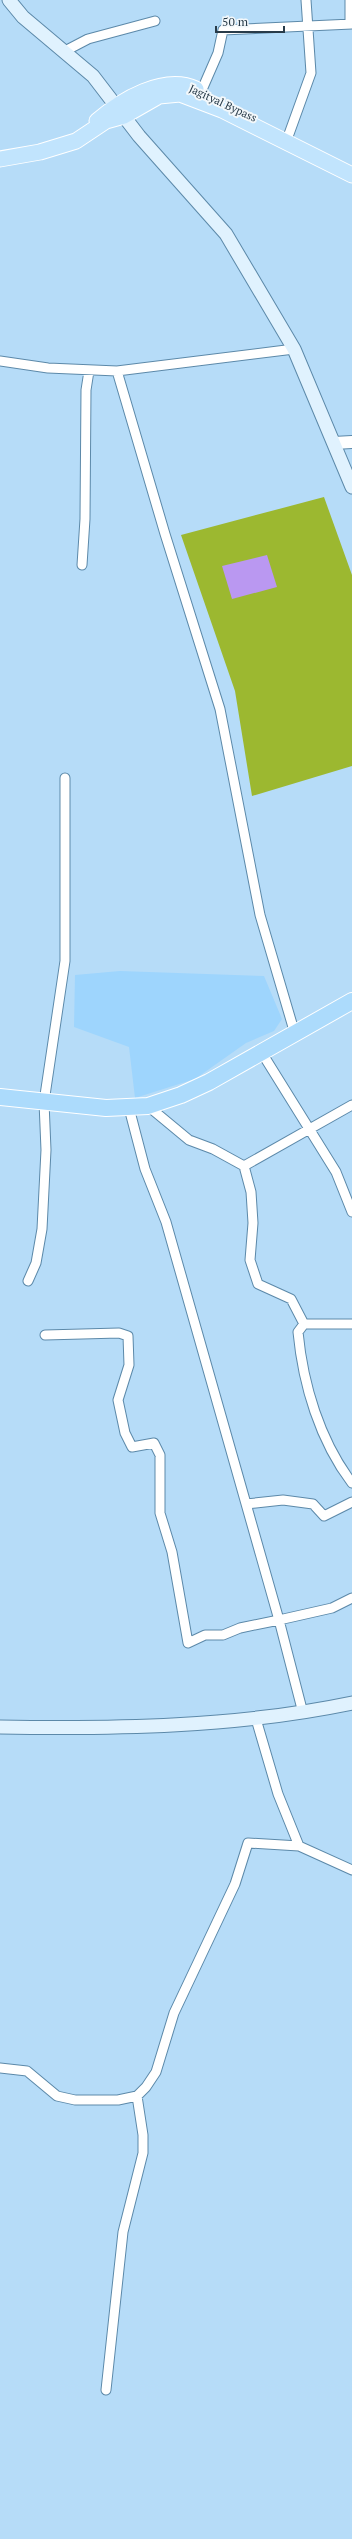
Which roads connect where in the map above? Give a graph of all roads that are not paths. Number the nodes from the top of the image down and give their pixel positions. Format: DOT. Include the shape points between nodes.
graph roads {
  1 [pos="9,0"];
  2 [pos="306,0"];
  3 [pos="350,0"];
  4 [pos="155,21"];
  5 [pos="351,24"];
  6 [pos="307,26"];
  7 [pos="65,50"];
  8 [pos="201,92"];
  9 [pos="119,111"];
  10 [pos="289,134"];
  11 [pos="0,159"];
  12 [pos="352,168"];
  13 [pos="352,175"];
  14 [pos="294,349"];
  15 [pos="0,361"];
  16 [pos="89,371"];
  17 [pos="117,371"];
  18 [pos="352,442"];
  19 [pos="334,443"];
  20 [pos="352,486"];
  21 [pos="82,565"];
  22 [pos="65,778"];
  23 [pos="352,1001"];
  24 [pos="295,1034"];
  25 [pos="262,1053"];
  26 [pos="0,1097"];
  27 [pos="44,1102"];
  28 [pos="352,1105"];
  29 [pos="148,1106"];
  30 [pos="129,1108"];
  31 [pos="310,1128"];
  32 [pos="244,1166"];
  33 [pos="352,1212"];
  34 [pos="28,1282"];
  35 [pos="304,1324"];
  36 [pos="352,1324"];
  37 [pos="45,1335"];
  38 [pos="352,1483"];
  39 [pos="352,1502"];
  40 [pos="246,1504"];
  41 [pos="352,1598"];
  42 [pos="278,1620"];
  43 [pos="352,1703"];
  44 [pos="303,1713"];
  45 [pos="256,1720"];
  46 [pos="0,1727"];
  47 [pos="299,1846"];
  48 [pos="352,1870"];
  49 [pos="0,2068"];
  50 [pos="137,2096"];
  51 [pos="106,2390"];
  1 -- 7 [label="main road" via="24,17"];
  2 -- 6 [label="street"];
  3 -- 5 [label="street"];
  4 -- 7 [label="street" via="88,38"];
  5 -- 6 [label="street"];
  6 -- 8 [label="street" via="223,30 218,53"];
  6 -- 10 [label="street" via="311,73"];
  7 -- 9 [label="main road" via="93,76"];
  8 -- 9 [label="main road, Jagityal Bypass" via="190,86 174,83 160,86"];
  8 -- 10 [label="main road, Jagityal Bypass"];
  9 -- 11 [label="main road, Jagityal Bypass" via="76,141 40,152"];
  9 -- 13 [label="main road, Jagityal Bypass" via="159,96 180,94 192,97"];
  9 -- 14 [label="main road" via="226,234"];
  10 -- 12 [label="main road, Jagityal Bypass"];
  14 -- 17 [label="street"];
  14 -- 19 [label="main road"];
  15 -- 16 [label="street"];
  16 -- 17 [label="street"];
  16 -- 21 [label="street" via="86,390"];
  17 -- 24 [label="street" via="220,709 260,915"];
  18 -- 19 [label="street"];
  19 -- 20 [label="main road"];
  22 -- 27 [label="street" via="65,961"];
  23 -- 24 [label="highway"];
  24 -- 25 [label="highway"];
  25 -- 29 [label="highway" via="181,1095"];
  25 -- 31 [label="street"];
  26 -- 27 [label="highway"];
  27 -- 30 [label="highway"];
  27 -- 34 [label="street" via="46,1150 42,1229 36,1263"];
  28 -- 31 [label="street"];
  29 -- 30 [label="highway"];
  29 -- 32 [label="street" via="189,1140 213,1149"];
  30 -- 40 [label="street" via="145,1169 166,1222"];
  31 -- 32 [label="street"];
  31 -- 33 [label="street" via="336,1172"];
  32 -- 35 [label="street" via="251,1192 253,1215 250,1260 258,1284 291,1299"];
  35 -- 36 [label="street"];
  35 -- 38 [label="street" via="298,1332 300,1355 311,1397 333,1453"];
  37 -- 42 [label="street" via="119,1333 128,1336 129,1365 118,1400 125,1434 132,1447 154,1443 160,1455 160,1513 172,1552 188,1643 205,1635 223,1635 240,1628"];
  39 -- 40 [label="street" via="324,1516 313,1504 283,1500"];
  40 -- 42 [label="street"];
  41 -- 42 [label="street" via="332,1608"];
  42 -- 44 [label="street"];
  43 -- 44 [label="main road"];
  44 -- 45 [label="main road"];
  45 -- 46 [label="main road" via="146,1727"];
  45 -- 47 [label="street" via="278,1794"];
  47 -- 48 [label="street"];
  47 -- 50 [label="street" via="248,1843 235,1884 174,2013 156,2072"];
  49 -- 50 [label="street" via="27,2072 57,2096 97,2101"];
  50 -- 51 [label="street" via="143,2153 123,2232"];
}
